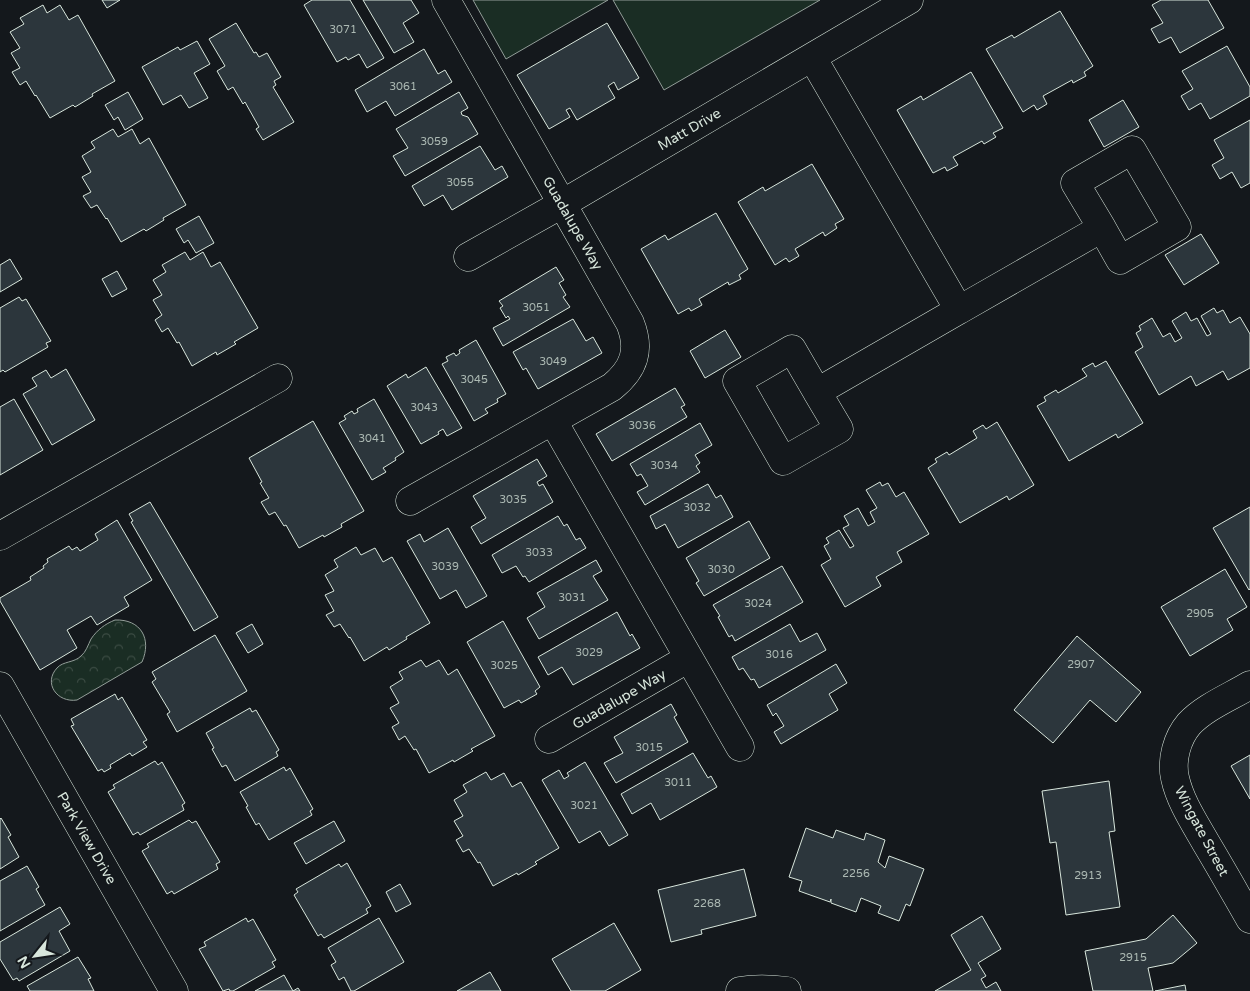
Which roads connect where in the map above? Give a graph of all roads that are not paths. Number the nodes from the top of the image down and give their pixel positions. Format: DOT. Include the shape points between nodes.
graph roads {
  1 [pos="446,0"];
  2 [pos="909,0"];
  3 [pos="812,57"];
  4 [pos="562,204"];
  5 [pos="1102,228"];
  6 [pos="468,257"];
  7 [pos="959,310"];
  8 [pos="278,378"];
  9 [pos="818,392"];
  10 [pos="553,421"];
  11 [pos="410,501"];
  12 [pos="0,536"];
  13 [pos="689,658"];
  14 [pos="1250,685"];
  15 [pos="0,686"];
  16 [pos="549,739"];
  17 [pos="740,747"];
  18 [pos="1250,919"];
  19 [pos="168,989"];
  20 [pos="740,991"];
  21 [pos="787,991"];
  1 -- 4 [label="street, Guadalupe Way"];
  2 -- 3 [label="street, Matt Drive"];
  3 -- 4 [label="street, Matt Drive"];
  3 -- 7 [label="street"];
  4 -- 6 [label="street, Matt Drive"];
  4 -- 10 [label="street, Guadalupe Way" via="630,323 636,344 632,364 619,381"];
  5 -- 7 [label="street"];
  7 -- 9 [label="street"];
  8 -- 12 [label="street"];
  10 -- 11 [label="street, Guadalupe Way"];
  10 -- 13 [label="street"];
  13 -- 16 [label="street, Guadalupe Way"];
  13 -- 17 [label="street"];
  14 -- 18 [label="street, Wingate Street" via="1206,710 1188,726 1179,741 1175,776 1194,821"];
  15 -- 19 [label="street, Park View Drive"];
  20 -- 21 [label="street"];
}
